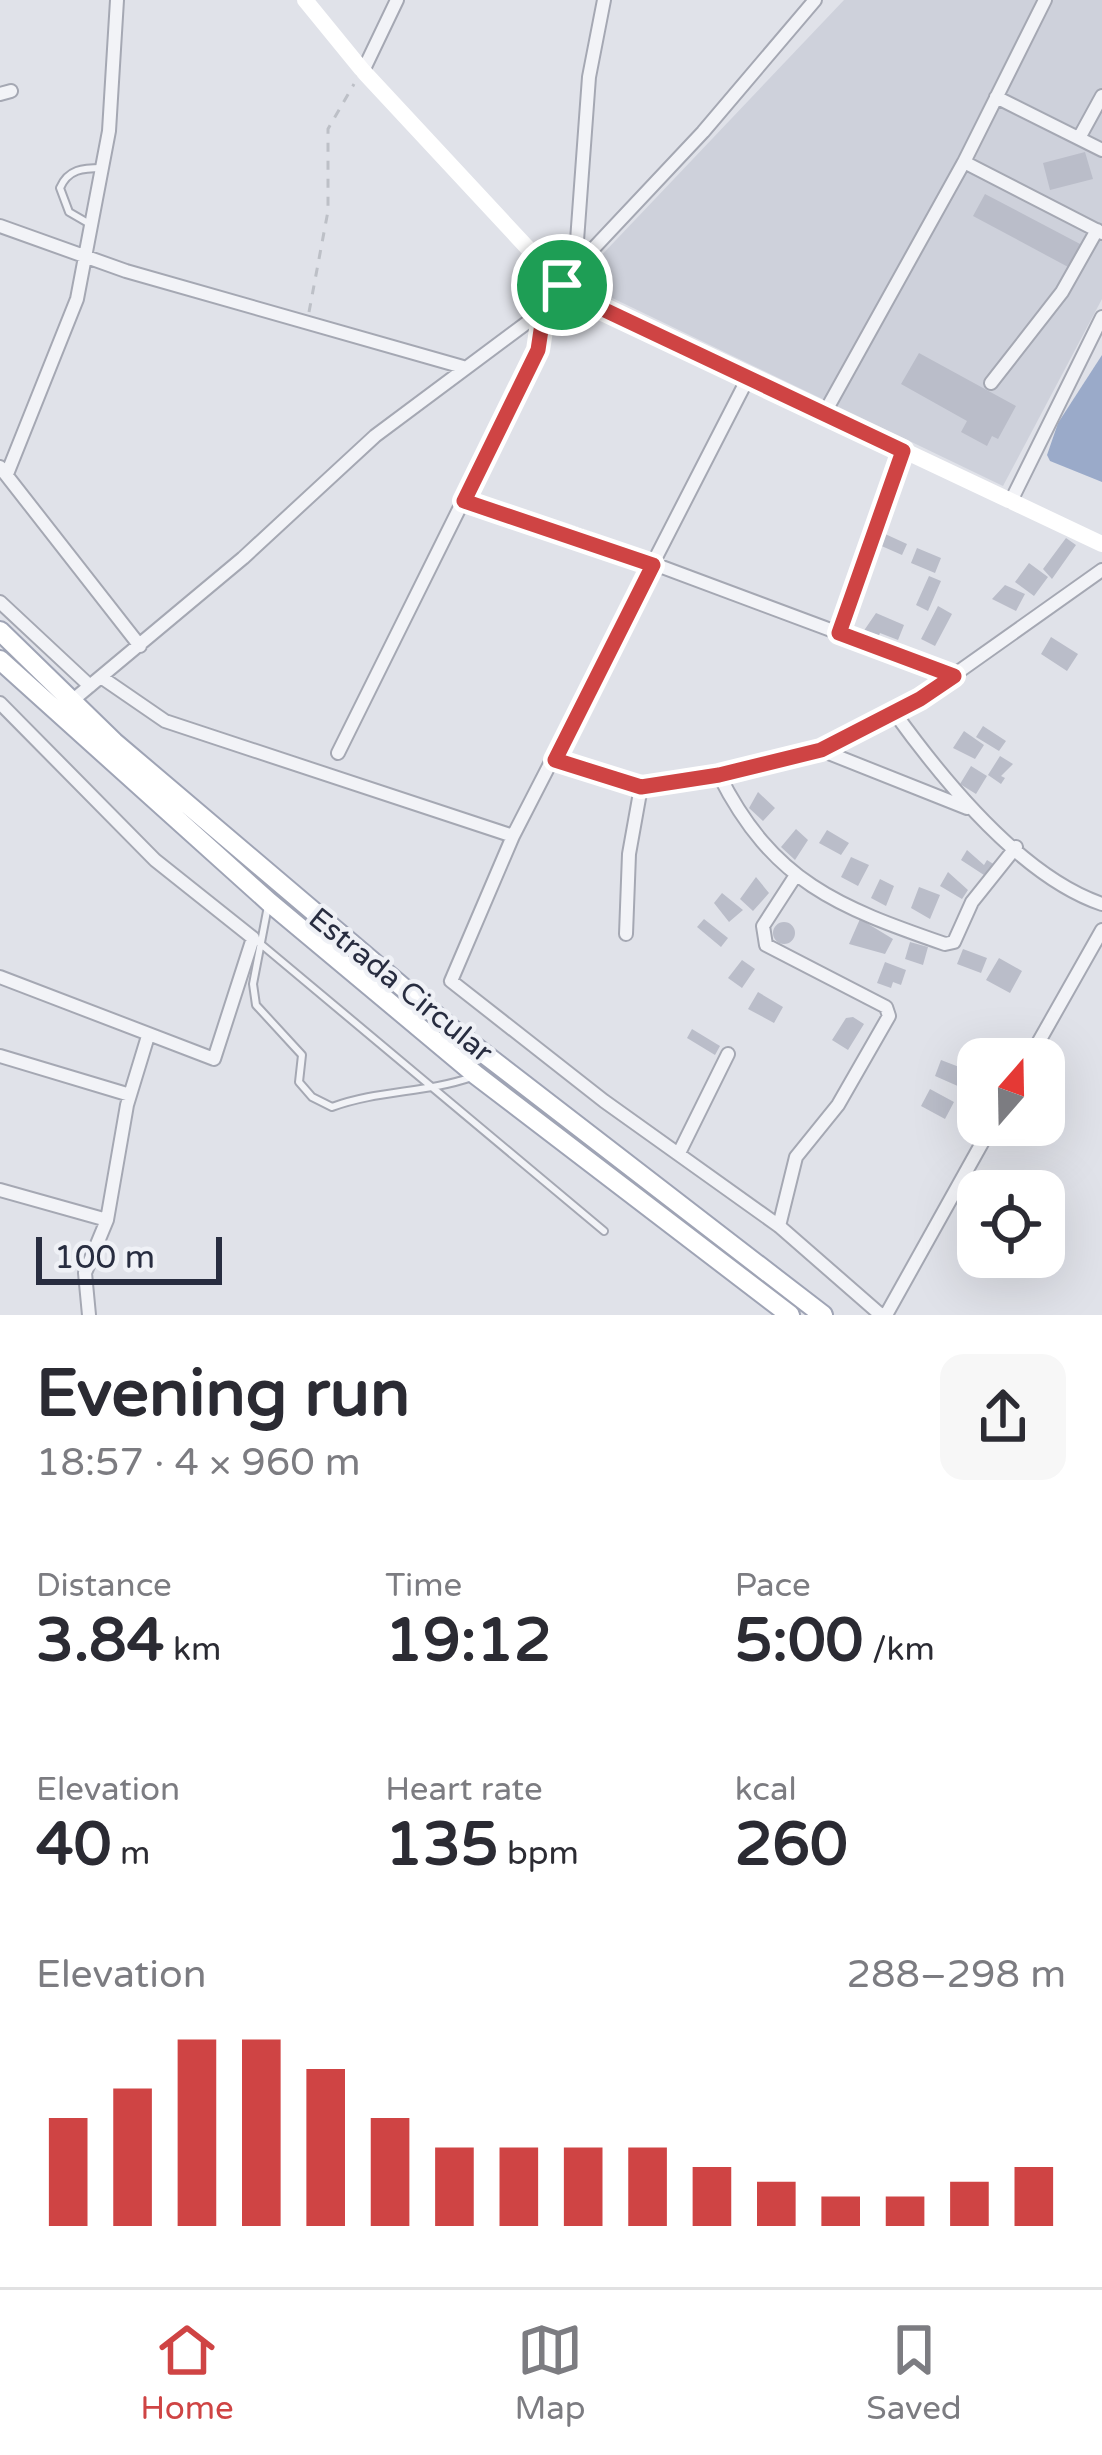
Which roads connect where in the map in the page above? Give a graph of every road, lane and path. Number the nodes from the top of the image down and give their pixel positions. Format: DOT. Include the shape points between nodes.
graph roads {
  1 [pos="117,0"];
  2 [pos="397,0"];
  3 [pos="604,0"];
  4 [pos="815,0"];
  5 [pos="1045,0"];
  6 [pos="308,1"];
  7 [pos="363,71"];
  8 [pos="1102,96"];
  9 [pos="996,97"];
  10 [pos="1079,138"];
  11 [pos="1102,150"];
  12 [pos="964,162"];
  13 [pos="102,168"];
  14 [pos="92,225"];
  15 [pos="0,226"];
  16 [pos="1100,232"];
  17 [pos="86,258"];
  18 [pos="575,268"];
  19 [pos="562,285"];
  20 [pos="544,310"];
  21 [pos="1102,316"];
  22 [pos="307,326"];
  23 [pos="464,368"];
  24 [pos="748,378"];
  25 [pos="991,382"];
  26 [pos="824,414"];
  27 [pos="903,451"];
  28 [pos="4,470"];
  29 [pos="464,501"];
  30 [pos="1011,501"];
  31 [pos="1102,544"];
  32 [pos="653,565"];
  33 [pos="1102,570"];
  34 [pos="0,602"];
  35 [pos="0,631"];
  36 [pos="839,633"];
  37 [pos="140,646"];
  38 [pos="0,659"];
  39 [pos="954,676"];
  40 [pos="95,681"];
  41 [pos="28,686"];
  42 [pos="73,700"];
  43 [pos="1,705"];
  44 [pos="894,712"];
  45 [pos="821,750"];
  46 [pos="338,753"];
  47 [pos="555,760"];
  48 [pos="719,775"];
  49 [pos="641,787"];
  50 [pos="974,811"];
  51 [pos="513,836"];
  52 [pos="1016,847"];
  53 [pos="796,875"];
  54 [pos="269,902"];
  55 [pos="1102,904"];
  56 [pos="1102,930"];
  57 [pos="626,934"];
  58 [pos="258,942"];
  59 [pos="0,977"];
  60 [pos="148,1036"];
  61 [pos="1041,1038"];
  62 [pos="728,1054"];
  63 [pos="0,1056"];
  64 [pos="476,1075"];
  65 [pos="434,1090"];
  66 [pos="130,1095"];
  67 [pos="980,1146"];
  68 [pos="680,1154"];
  69 [pos="0,1190"];
  70 [pos="107,1220"];
  71 [pos="779,1226"];
  72 [pos="604,1231"];
  73 [pos="88,1315"];
  74 [pos="790,1315"];
  75 [pos="823,1315"];
  76 [pos="884,1315"];
  1 -- 13 [label="street"];
  2 -- 7 [label="street"];
  3 -- 18 [label="street" via="589,77"];
  4 -- 18 [label="street"];
  5 -- 9 [label="street"];
  6 -- 7 [label="street"];
  7 -- 19 [label="street"];
  7 -- 22 [label="path" via="328,129 328,211"];
  8 -- 10 [label="street"];
  9 -- 10 [label="street"];
  9 -- 12 [label="street"];
  10 -- 11 [label="street"];
  12 -- 16 [label="street"];
  12 -- 26 [label="street"];
  13 -- 14 [label="street"];
  13 -- 14 [label="lane" via="78,169 60,188 69,212"];
  14 -- 17 [label="street"];
  15 -- 17 [label="street"];
  16 -- 25 [label="street"];
  17 -- 22 [label="street"];
  17 -- 28 [label="street" via="60,349"];
  18 -- 19 [label="street"];
  19 -- 20 [label="street"];
  19 -- 24 [label="street"];
  20 -- 23 [label="street"];
  20 -- 29 [label="street" via="538,350"];
  21 -- 30 [label="street"];
  22 -- 23 [label="street"];
  23 -- 37 [label="street" via="375,436"];
  24 -- 26 [label="street"];
  24 -- 32 [label="street"];
  26 -- 27 [label="street"];
  27 -- 30 [label="street"];
  27 -- 36 [label="street"];
  28 -- 37 [label="street"];
  29 -- 32 [label="street"];
  29 -- 46 [label="street"];
  30 -- 31 [label="street"];
  32 -- 36 [label="street"];
  32 -- 47 [label="street"];
  33 -- 39 [label="street"];
  34 -- 40 [label="street"];
  35 -- 42 [label="main road, Estrada Circular"];
  36 -- 39 [label="street"];
  37 -- 40 [label="street"];
  38 -- 41 [label="main road, Estrada Circular"];
  39 -- 44 [label="street"];
  40 -- 42 [label="street"];
  40 -- 51 [label="street" via="165,721"];
  41 -- 43 [label="street"];
  41 -- 54 [label="main road, Estrada Circular"];
  42 -- 75 [label="main road, Estrada Circular" via="452,1029"];
  43 -- 58 [label="street" via="155,860"];
  44 -- 45 [label="street"];
  44 -- 50 [label="street"];
  45 -- 48 [label="street"];
  45 -- 50 [label="street"];
  47 -- 49 [label="street"];
  47 -- 51 [label="street"];
  48 -- 49 [label="street"];
  48 -- 53 [label="street" via="757,836"];
  49 -- 57 [label="street"];
  50 -- 52 [label="street"];
  51 -- 68 [label="street" via="451,981"];
  52 -- 53 [label="street" via="949,945 842,906"];
  52 -- 55 [label="street" via="1061,888"];
  53 -- 71 [label="street" via="764,926 766,945 886,1007 889,1016 838,1105 796,1157"];
  54 -- 58 [label="lane"];
  54 -- 64 [label="main road, Estrada Circular"];
  56 -- 61 [label="street"];
  58 -- 60 [label="street" via="214,1059"];
  58 -- 65 [label="lane"];
  58 -- 65 [label="lane" via="256,1005 302,1055 299,1082 312,1097 332,1108"];
  59 -- 60 [label="street"];
  60 -- 66 [label="street"];
  62 -- 68 [label="street"];
  63 -- 66 [label="street"];
  64 -- 65 [label="lane"];
  64 -- 74 [label="main road, Estrada Circular"];
  65 -- 72 [label="lane"];
  66 -- 70 [label="street"];
  67 -- 76 [label="street"];
  68 -- 71 [label="street"];
  69 -- 70 [label="street"];
  70 -- 73 [label="street" via="85,1273"];
  71 -- 76 [label="street"];
}
